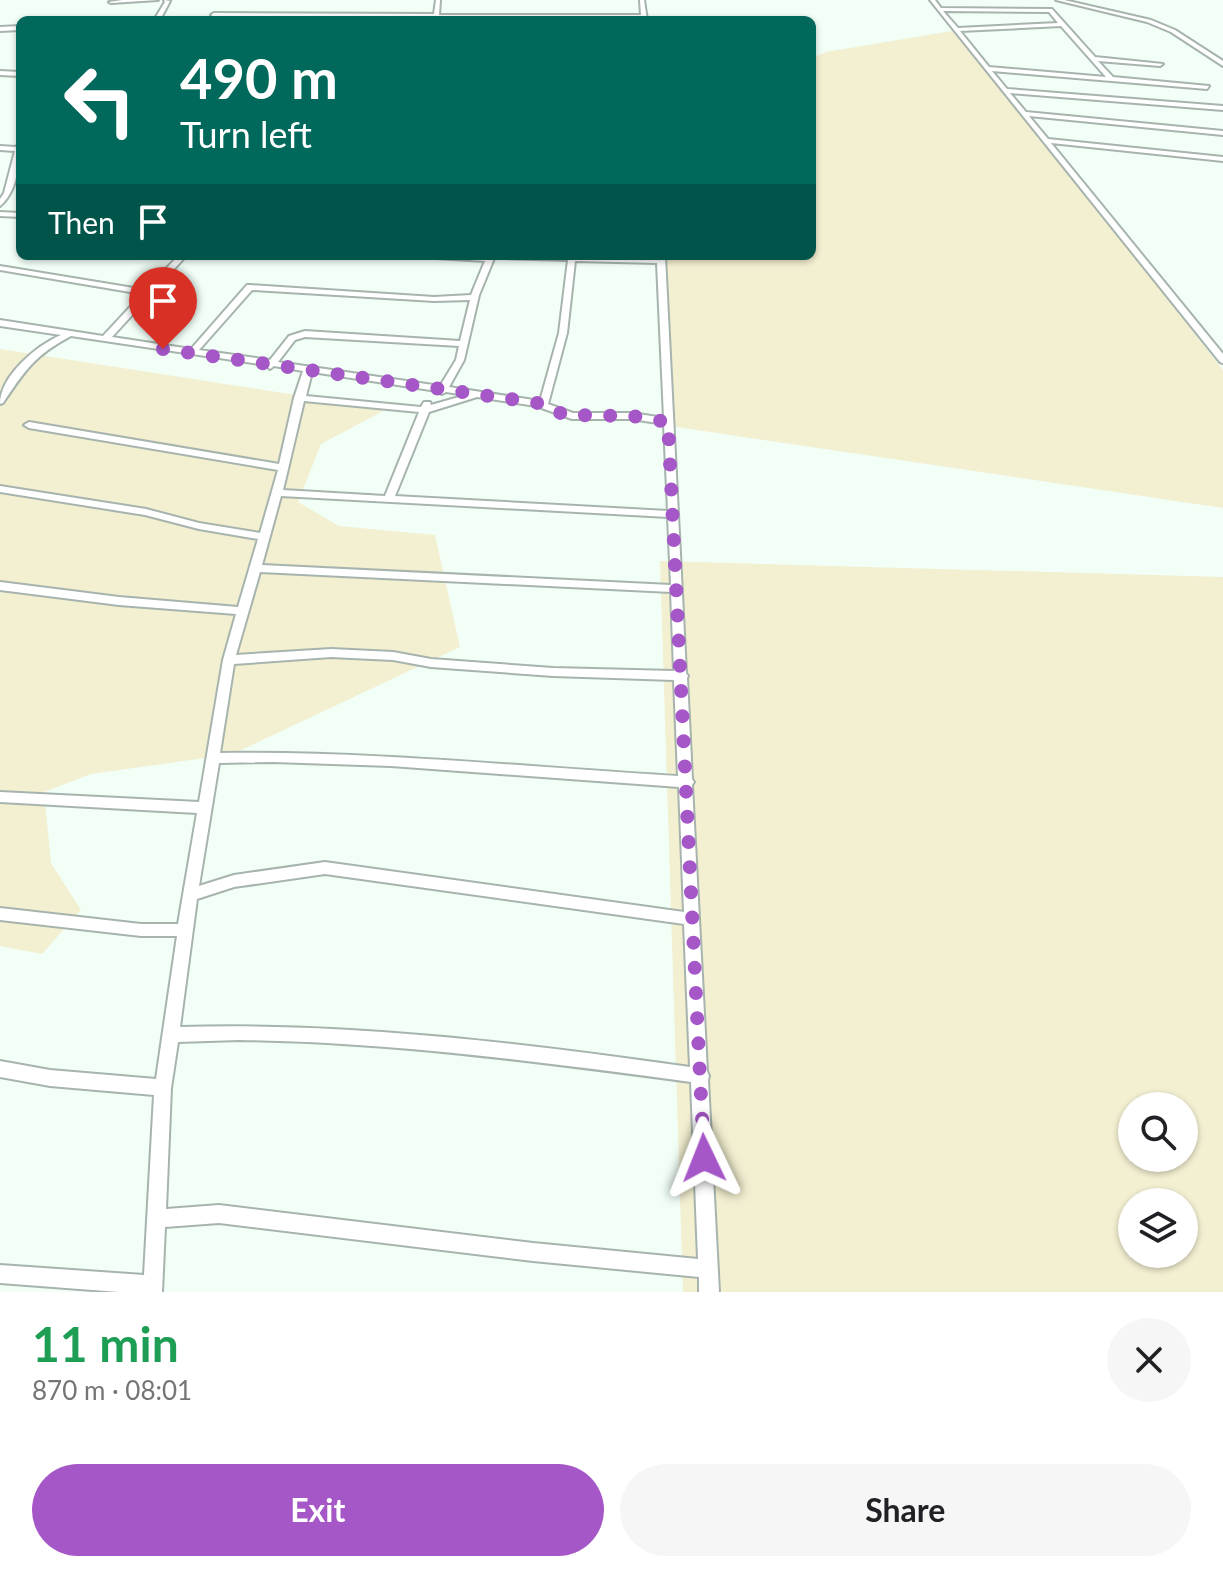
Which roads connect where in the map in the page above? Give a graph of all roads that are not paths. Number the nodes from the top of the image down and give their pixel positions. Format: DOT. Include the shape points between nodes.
graph roads {
  1 [pos="142,0"];
  2 [pos="156,0"];
  3 [pos="932,0"];
  4 [pos="1058,0"];
  5 [pos="111,2"];
  6 [pos="938,9"];
  7 [pos="1062,24"];
  8 [pos="957,30"];
  9 [pos="1094,59"];
  10 [pos="1160,64"];
  11 [pos="1223,64"];
  12 [pos="989,69"];
  13 [pos="1111,79"];
  14 [pos="1207,87"];
  15 [pos="1006,91"];
  16 [pos="1223,108"];
  17 [pos="1210,109"];
  18 [pos="1026,114"];
  19 [pos="1223,117"];
  20 [pos="1223,133"];
  21 [pos="1047,141"];
  22 [pos="16,157"];
  23 [pos="1223,159"];
  24 [pos="0,180"];
  25 [pos="9,183"];
  26 [pos="16,184"];
  27 [pos="0,204"];
  28 [pos="178,260"];
  29 [pos="489,260"];
  30 [pos="572,260"];
  31 [pos="661,260"];
  32 [pos="0,268"];
  33 [pos="148,293"];
  34 [pos="474,297"];
  35 [pos="0,323"];
  36 [pos="70,334"];
  37 [pos="105,339"];
  38 [pos="465,344"];
  39 [pos="192,353"];
  40 [pos="1223,360"];
  41 [pos="270,366"];
  42 [pos="307,372"];
  43 [pos="438,390"];
  44 [pos="475,395"];
  45 [pos="299,398"];
  46 [pos="0,401"];
  47 [pos="543,405"];
  48 [pos="425,410"];
  49 [pos="668,422"];
  50 [pos="29,425"];
  51 [pos="283,468"];
  52 [pos="0,489"];
  53 [pos="277,493"];
  54 [pos="389,499"];
  55 [pos="670,514"];
  56 [pos="265,537"];
  57 [pos="257,568"];
  58 [pos="0,586"];
  59 [pos="676,589"];
  60 [pos="242,611"];
  61 [pos="229,660"];
  62 [pos="682,676"];
  63 [pos="214,758"];
  64 [pos="687,782"];
  65 [pos="0,797"];
  66 [pos="205,808"];
  67 [pos="190,895"];
  68 [pos="0,914"];
  69 [pos="691,919"];
  70 [pos="185,930"];
  71 [pos="172,1035"];
  72 [pos="0,1069"];
  73 [pos="701,1076"];
  74 [pos="163,1088"];
  75 [pos="155,1219"];
  76 [pos="708,1269"];
  77 [pos="0,1274"];
  78 [pos="153,1288"];
  79 [pos="709,1292"];
  1 -- 2 [label="street"];
  1 -- 5 [label="street"];
  3 -- 6 [label="street"];
  4 -- 11 [label="street" via="1149,21"];
  6 -- 7 [label="street" via="1046,9"];
  6 -- 8 [label="street"];
  7 -- 8 [label="street"];
  7 -- 9 [label="street"];
  8 -- 12 [label="street"];
  9 -- 10 [label="street"];
  9 -- 13 [label="street"];
  12 -- 13 [label="street"];
  12 -- 15 [label="street"];
  13 -- 14 [label="street"];
  15 -- 17 [label="street"];
  15 -- 18 [label="street"];
  16 -- 17 [label="street"];
  17 -- 19 [label="street"];
  18 -- 20 [label="street"];
  18 -- 21 [label="street"];
  21 -- 23 [label="street"];
  21 -- 40 [label="street"];
  22 -- 25 [label="street"];
  24 -- 25 [label="street"];
  25 -- 26 [label="street"];
  25 -- 27 [label="street"];
  28 -- 33 [label="street"];
  29 -- 34 [label="street"];
  30 -- 47 [label="street" via="560,346"];
  31 -- 49 [label="street"];
  32 -- 33 [label="street"];
  33 -- 37 [label="street"];
  34 -- 38 [label="street"];
  34 -- 39 [label="street" via="250,287"];
  35 -- 36 [label="street"];
  36 -- 37 [label="street"];
  36 -- 46 [label="street" via="43,345"];
  37 -- 39 [label="street"];
  38 -- 41 [label="street" via="305,334 292,338"];
  38 -- 43 [label="street"];
  39 -- 41 [label="street"];
  41 -- 42 [label="street"];
  42 -- 43 [label="street"];
  42 -- 45 [label="street"];
  43 -- 44 [label="street"];
  43 -- 48 [label="street"];
  44 -- 47 [label="street"];
  44 -- 48 [label="street"];
  45 -- 48 [label="street"];
  45 -- 51 [label="street"];
  47 -- 49 [label="street" via="572,416"];
  48 -- 54 [label="street"];
  49 -- 55 [label="street"];
  50 -- 51 [label="street"];
  51 -- 53 [label="street"];
  52 -- 56 [label="street"];
  53 -- 54 [label="street"];
  53 -- 56 [label="street"];
  54 -- 55 [label="street"];
  55 -- 59 [label="street"];
  56 -- 57 [label="street"];
  57 -- 59 [label="street"];
  57 -- 60 [label="street"];
  58 -- 60 [label="street"];
  59 -- 62 [label="street"];
  60 -- 61 [label="street"];
  61 -- 62 [label="street" via="362,654 553,672"];
  61 -- 63 [label="street"];
  62 -- 64 [label="street"];
  63 -- 64 [label="street" via="379,759"];
  63 -- 66 [label="street"];
  64 -- 69 [label="street"];
  65 -- 66 [label="street"];
  66 -- 67 [label="street"];
  67 -- 69 [label="street" via="234,881 325,868"];
  67 -- 70 [label="street"];
  68 -- 70 [label="street"];
  69 -- 73 [label="street"];
  70 -- 71 [label="street"];
  71 -- 73 [label="street" via="242,1032 467,1044"];
  71 -- 74 [label="street"];
  72 -- 74 [label="street"];
  73 -- 76 [label="street"];
  74 -- 75 [label="street"];
  75 -- 76 [label="street" via="219,1214"];
  75 -- 78 [label="street"];
  76 -- 79 [label="street"];
  77 -- 78 [label="street"];
}
